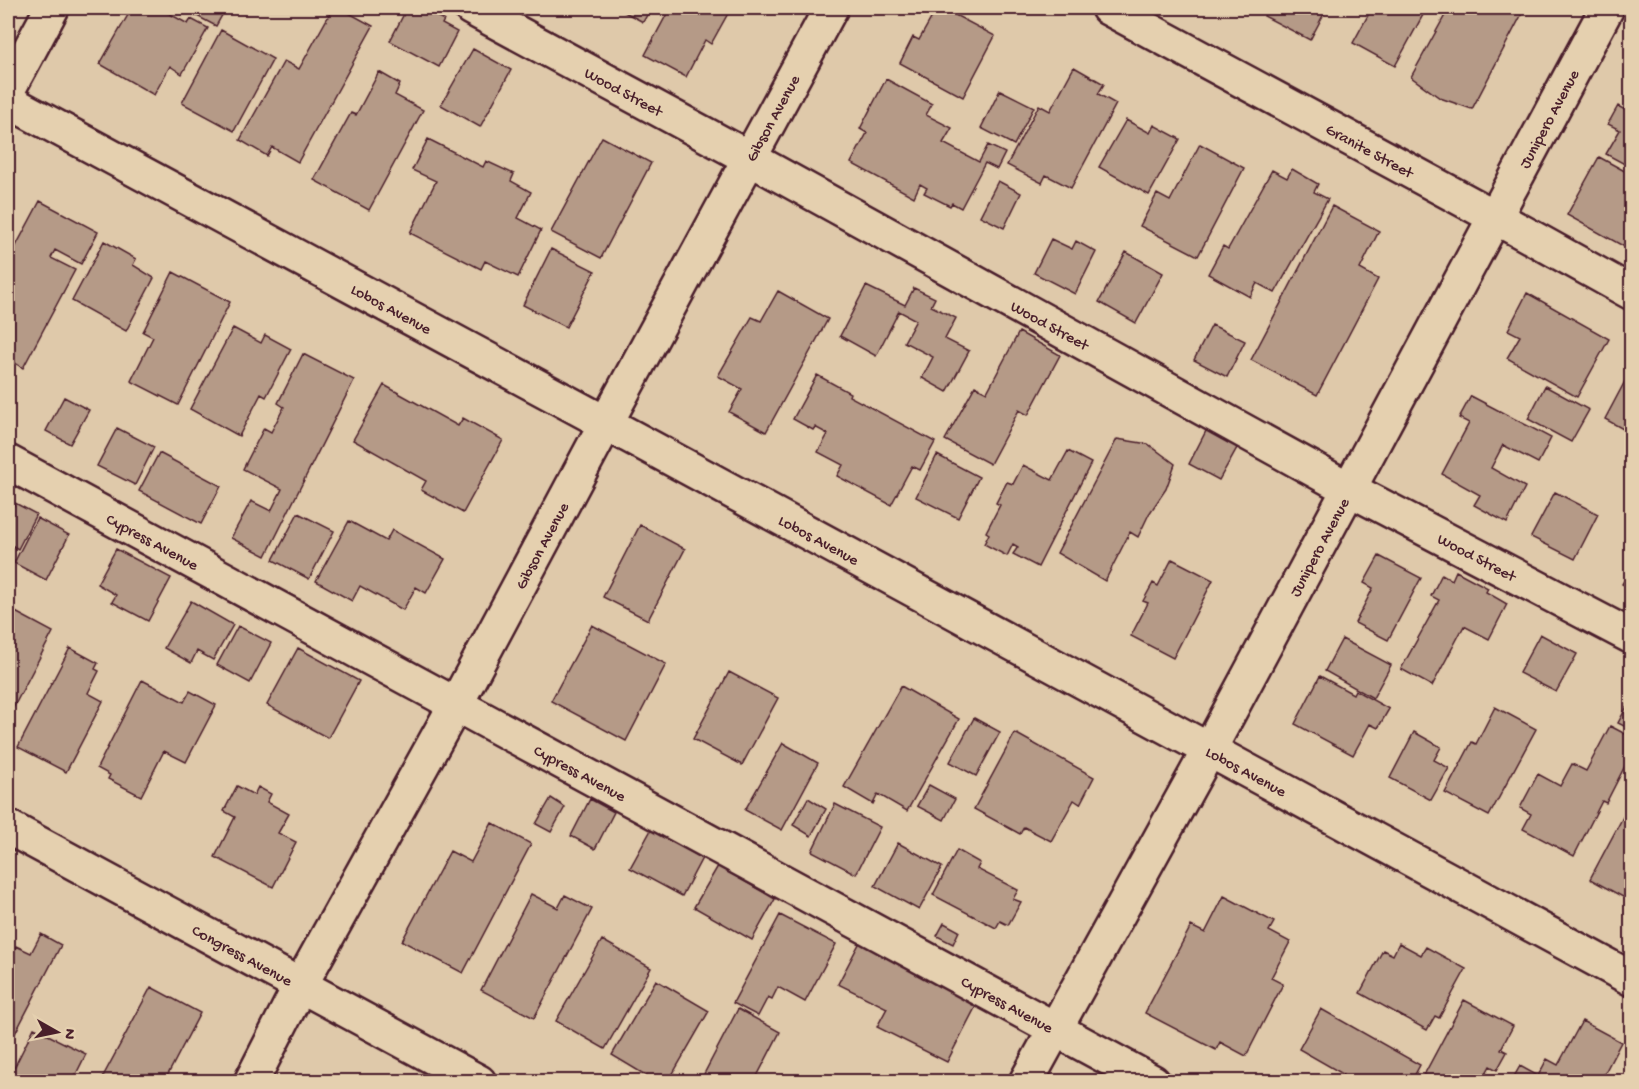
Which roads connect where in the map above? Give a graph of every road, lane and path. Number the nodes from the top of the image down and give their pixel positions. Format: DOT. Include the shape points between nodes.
graph roads {
  1 [pos="52,8"];
  2 [pos="471,8"];
  3 [pos="831,8"];
  4 [pos="1108,8"];
  5 [pos="1607,8"];
  6 [pos="8,90"];
  7 [pos="8,101"];
  8 [pos="749,158"];
  9 [pos="1495,217"];
  10 [pos="1632,293"];
  11 [pos="606,423"];
  12 [pos="8,462"];
  13 [pos="1349,489"];
  14 [pos="1632,638"];
  15 [pos="456,704"];
  16 [pos="1209,750"];
  17 [pos="8,827"];
  18 [pos="1632,979"];
  19 [pos="301,984"];
  20 [pos="1055,1028"];
  21 [pos="250,1082"];
  22 [pos="478,1082"];
  23 [pos="1026,1082"];
  24 [pos="1153,1082"];
  1 -- 6 [label="street"];
  2 -- 8 [label="street, Wood Street"];
  3 -- 8 [label="street, Gibson Avenue"];
  4 -- 9 [label="street, Granite Street"];
  5 -- 9 [label="street, Junipero Avenue"];
  7 -- 11 [label="street, Lobos Avenue"];
  8 -- 11 [label="street, Gibson Avenue"];
  8 -- 13 [label="street, Wood Street"];
  9 -- 10 [label="street, Granite Street"];
  9 -- 13 [label="street, Junipero Avenue"];
  11 -- 15 [label="street, Gibson Avenue"];
  11 -- 16 [label="street, Lobos Avenue"];
  12 -- 15 [label="street, Cypress Avenue"];
  13 -- 14 [label="street, Wood Street"];
  13 -- 16 [label="street, Junipero Avenue"];
  15 -- 19 [label="street, Gibson Avenue"];
  15 -- 20 [label="street, Cypress Avenue"];
  16 -- 18 [label="street, Lobos Avenue"];
  16 -- 20 [label="street, Junipero Avenue"];
  17 -- 19 [label="street, Congress Avenue"];
  19 -- 21 [label="street, Gibson Avenue"];
  19 -- 22 [label="street, Congress Avenue"];
  20 -- 23 [label="street, Junipero Avenue"];
  20 -- 24 [label="street, Cypress Avenue"];
}
